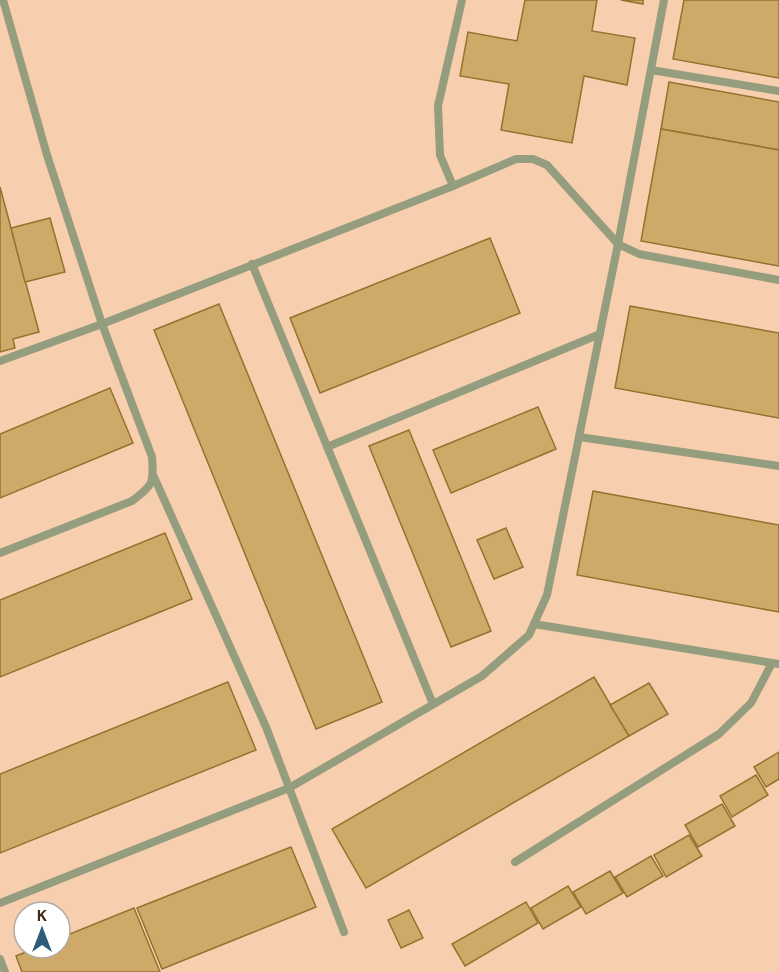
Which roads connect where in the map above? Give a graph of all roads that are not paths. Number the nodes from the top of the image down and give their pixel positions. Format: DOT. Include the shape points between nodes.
graph roads {
  1 [pos="3,0"];
  2 [pos="462,0"];
  3 [pos="664,0"];
  4 [pos="651,70"];
  5 [pos="779,91"];
  6 [pos="453,186"];
  7 [pos="618,244"];
  8 [pos="252,264"];
  9 [pos="779,280"];
  10 [pos="102,324"];
  11 [pos="600,334"];
  12 [pos="0,362"];
  13 [pos="579,436"];
  14 [pos="327,447"];
  15 [pos="779,466"];
  16 [pos="154,477"];
  17 [pos="0,553"];
  18 [pos="534,624"];
  19 [pos="776,664"];
  20 [pos="433,704"];
  21 [pos="289,788"];
  22 [pos="515,862"];
  23 [pos="0,903"];
  24 [pos="344,932"];
  25 [pos="0,960"];
  26 [pos="5,972"];
  1 -- 10 [label="lane" via="47,155"];
  2 -- 6 [label="lane" via="438,106 440,154"];
  3 -- 4 [label="lane"];
  4 -- 5 [label="lane"];
  4 -- 7 [label="lane"];
  6 -- 7 [label="lane" via="516,159 533,159 547,165"];
  6 -- 8 [label="lane"];
  7 -- 9 [label="lane" via="639,254"];
  7 -- 11 [label="lane"];
  8 -- 10 [label="lane"];
  8 -- 14 [label="lane"];
  10 -- 12 [label="lane"];
  10 -- 16 [label="lane" via="152,458"];
  11 -- 13 [label="lane"];
  11 -- 14 [label="lane"];
  13 -- 15 [label="lane"];
  13 -- 18 [label="lane" via="547,596"];
  14 -- 20 [label="lane"];
  16 -- 17 [label="lane" via="149,488 132,501"];
  16 -- 21 [label="lane" via="266,726"];
  18 -- 19 [label="lane"];
  18 -- 20 [label="lane" via="529,635 482,676"];
  19 -- 22 [label="lane" via="751,704 719,734"];
  20 -- 21 [label="lane"];
  21 -- 23 [label="lane"];
  21 -- 24 [label="lane"];
  25 -- 26 [label="lane"];
}
